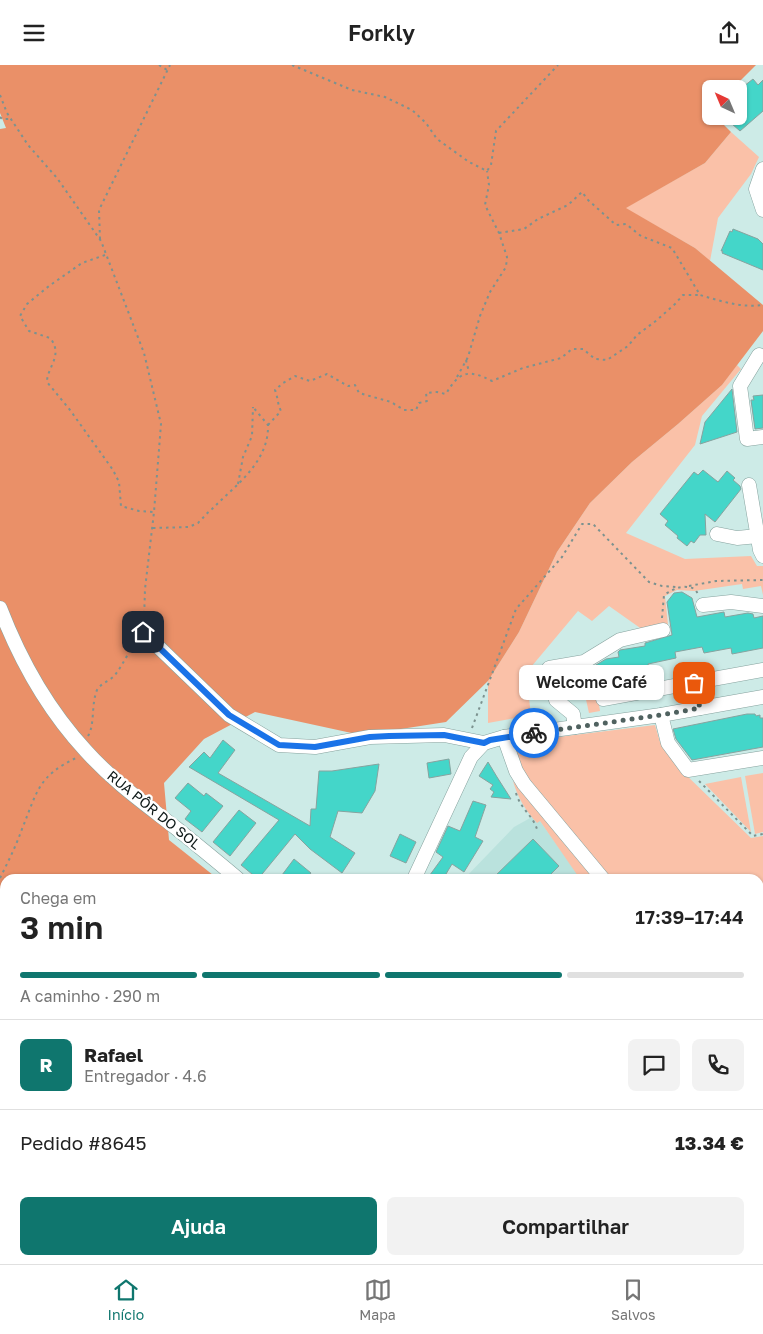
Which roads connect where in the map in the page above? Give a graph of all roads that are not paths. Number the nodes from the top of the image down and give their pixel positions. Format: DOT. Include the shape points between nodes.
graph roads {
  1 [pos="763,169"];
  2 [pos="763,210"];
  3 [pos="759,355"];
  4 [pos="763,437"];
  5 [pos="749,485"];
  6 [pos="717,534"];
  7 [pos="758,536"];
  8 [pos="763,556"];
  9 [pos="704,605"];
  10 [pos="763,606"];
  11 [pos="0,608"];
  12 [pos="663,630"];
  13 [pos="143,632"];
  14 [pos="763,670"];
  15 [pos="694,683"];
  16 [pos="763,697"];
  17 [pos="603,699"];
  18 [pos="700,708"];
  19 [pos="661,715"];
  20 [pos="575,727"];
  21 [pos="504,737"];
  22 [pos="484,743"];
  23 [pos="763,758"];
  24 [pos="232,874"];
  25 [pos="416,874"];
  26 [pos="599,874"];
  1 -- 2 [label="street" via="756,189"];
  3 -- 4 [label="street" via="740,386 747,439"];
  5 -- 7 [label="street"];
  6 -- 7 [label="street" via="737,538"];
  7 -- 8 [label="street"];
  9 -- 10 [label="street" via="731,602"];
  11 -- 24 [label="street, RUA PÔR DO SOL" via="28,669 54,711 83,747 135,798"];
  12 -- 20 [label="street" via="620,640 584,661 549,668 556,700 573,714"];
  13 -- 22 [label="street" via="229,715 279,745 315,747 370,737 444,735"];
  14 -- 15 [label="street"];
  15 -- 17 [label="street"];
  15 -- 18 [label="street"];
  16 -- 18 [label="street"];
  18 -- 19 [label="street"];
  19 -- 20 [label="street"];
  19 -- 23 [label="street" via="668,743 688,770"];
  20 -- 21 [label="street"];
  21 -- 22 [label="street"];
  21 -- 26 [label="street" via="524,784"];
  22 -- 25 [label="street" via="471,757"];
}
